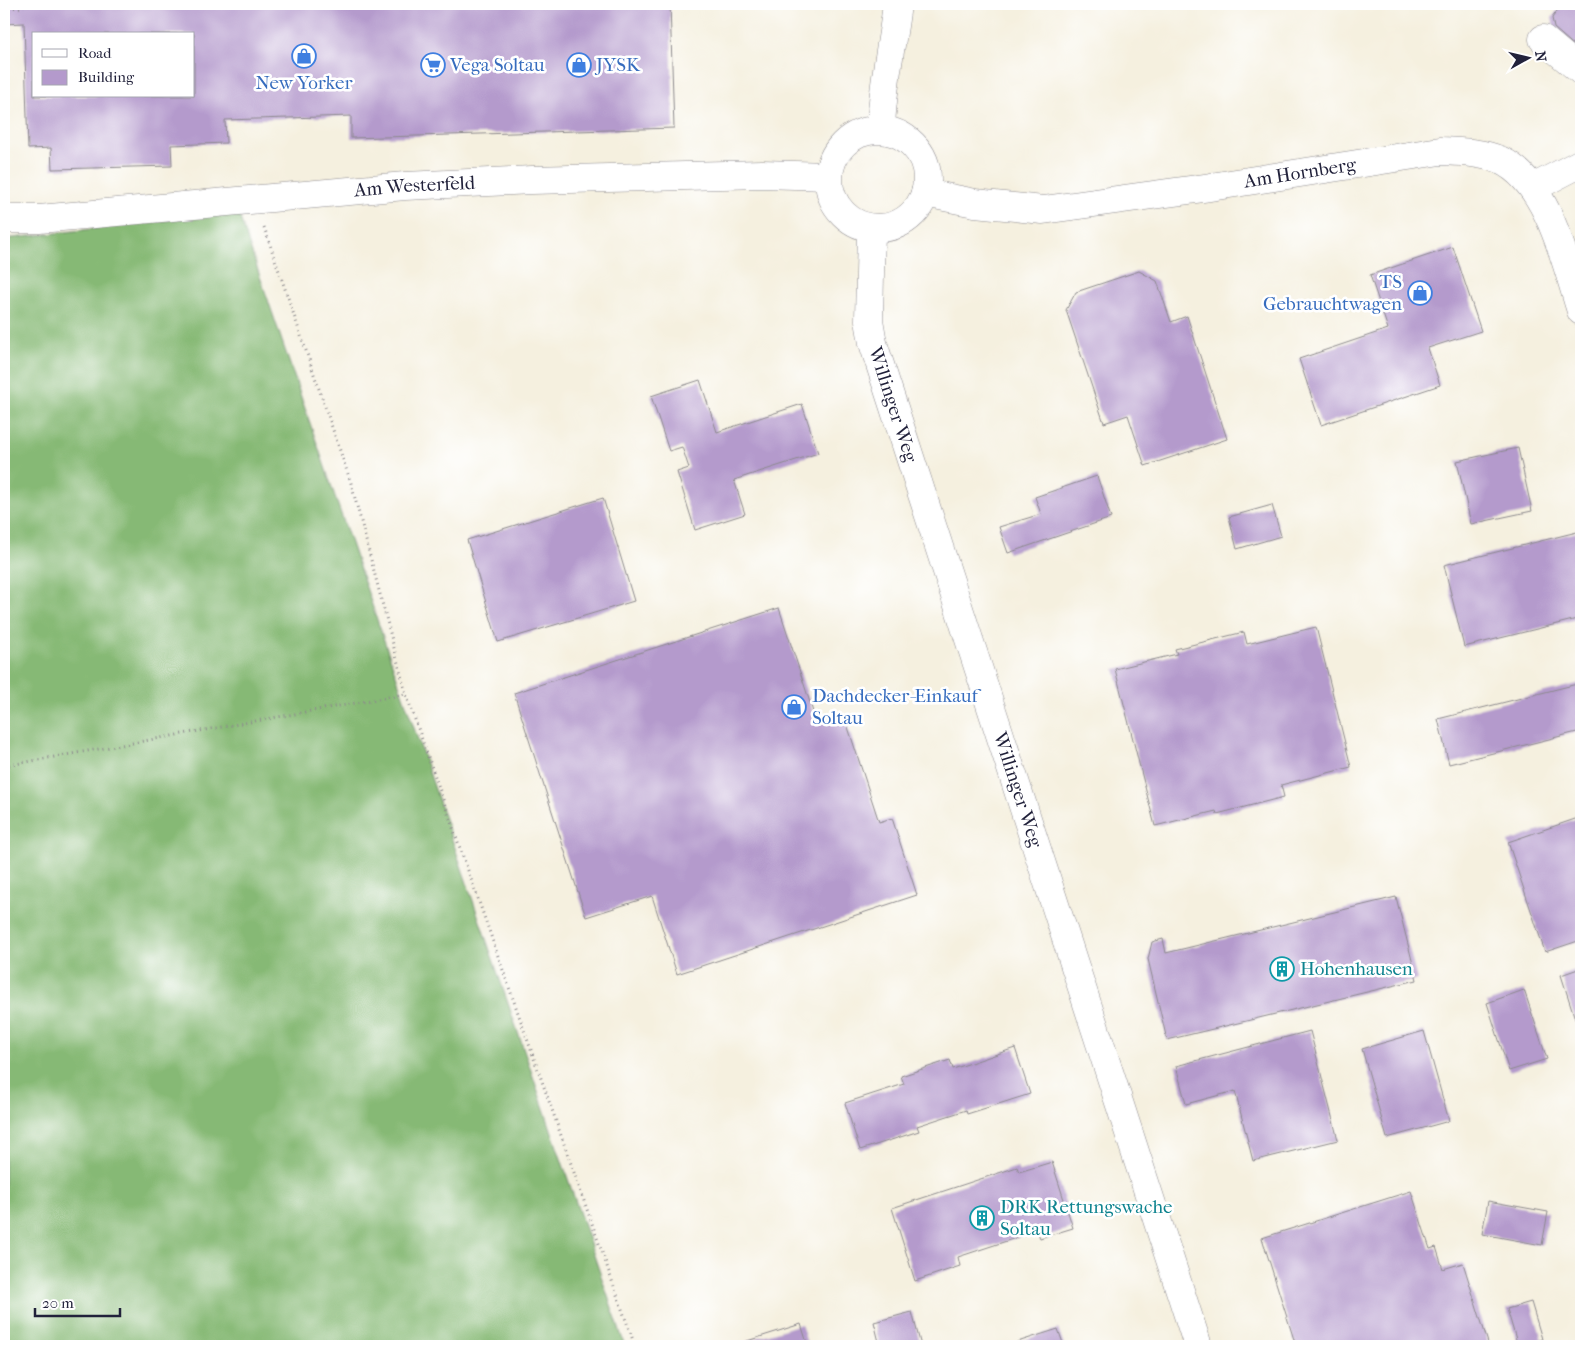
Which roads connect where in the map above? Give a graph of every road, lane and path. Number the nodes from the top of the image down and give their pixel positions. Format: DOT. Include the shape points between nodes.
graph roads {
  1 [pos="897,4"];
  2 [pos="24,7"];
  3 [pos="4,8"];
  4 [pos="1542,39"];
  5 [pos="1581,72"];
  6 [pos="881,130"];
  7 [pos="1581,163"];
  8 [pos="828,176"];
  9 [pos="1533,188"];
  10 [pos="926,192"];
  11 [pos="255,198"];
  12 [pos="4,219"];
  13 [pos="871,228"];
  14 [pos="1581,311"];
  15 [pos="406,694"];
  16 [pos="4,766"];
  17 [pos="634,1346"];
  18 [pos="1198,1346"];
  1 -- 6 [label="street"];
  2 -- 3 [label="path"];
  4 -- 5 [label="street"];
  6 -- 8 [label="street" via="865,131 839,147"];
  6 -- 10 [label="street" via="898,134 912,144 922,158 927,175"];
  7 -- 9 [label="street"];
  8 -- 11 [label="street, Am Westerfeld" via="762,174 532,180"];
  8 -- 13 [label="street" via="835,205 844,216"];
  9 -- 10 [label="street, Am Hornberg" via="1516,170 1501,161 1477,153 1440,150 1043,210 975,204"];
  9 -- 14 [label="street, Am Hornberg" via="1554,228"];
  10 -- 13 [label="street" via="920,206 899,224"];
  11 -- 12 [label="street, Am Westerfeld" via="39,219"];
  11 -- 15 [label="path" via="351,483"];
  13 -- 18 [label="street, Willinger Weg" via="869,320 873,343"];
  15 -- 16 [label="path"];
  15 -- 17 [label="path"];
}
